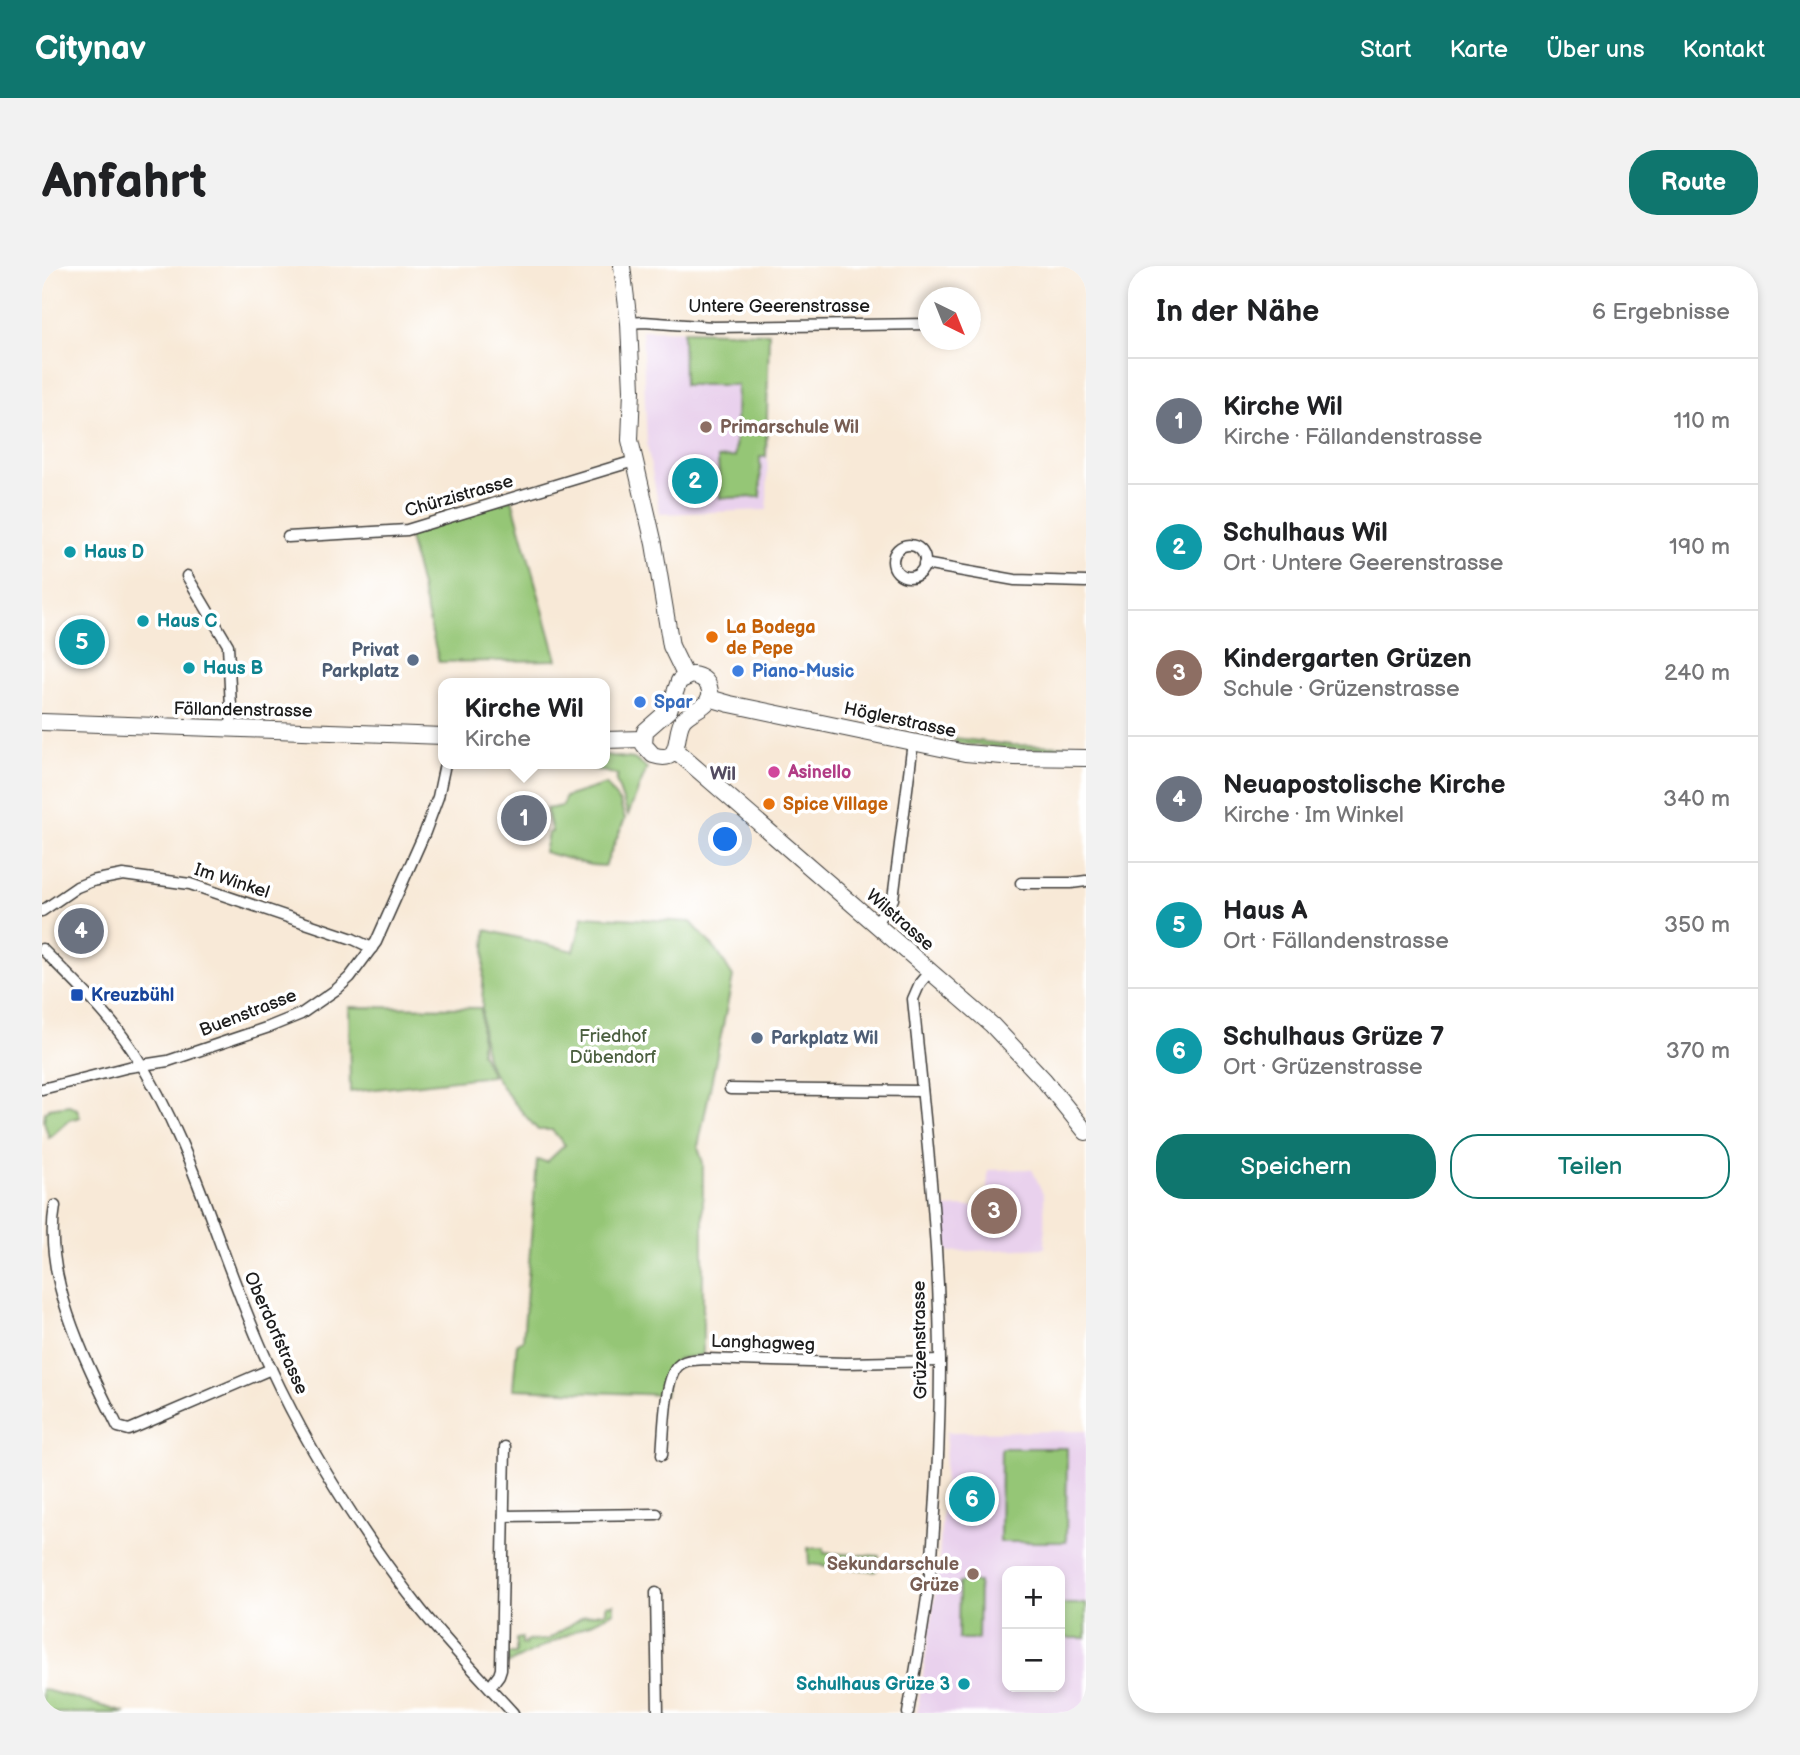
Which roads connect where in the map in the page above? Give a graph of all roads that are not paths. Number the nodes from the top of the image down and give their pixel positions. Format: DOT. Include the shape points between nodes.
graph roads {
  1 [pos="622,266"];
  2 [pos="629,323"];
  3 [pos="918,324"];
  4 [pos="634,461"];
  5 [pos="288,537"];
  6 [pos="924,564"];
  7 [pos="187,576"];
  8 [pos="1086,582"];
  9 [pos="686,677"];
  10 [pos="709,698"];
  11 [pos="42,722"];
  12 [pos="232,729"];
  13 [pos="438,736"];
  14 [pos="643,738"];
  15 [pos="610,740"];
  16 [pos="913,742"];
  17 [pos="675,750"];
  18 [pos="1086,758"];
  19 [pos="444,769"];
  20 [pos="1086,881"];
  21 [pos="1021,883"];
  22 [pos="42,911"];
  23 [pos="875,924"];
  24 [pos="42,948"];
  25 [pos="372,948"];
  26 [pos="930,971"];
  27 [pos="142,1065"];
  28 [pos="42,1089"];
  29 [pos="730,1089"];
  30 [pos="922,1091"];
  31 [pos="1086,1132"];
  32 [pos="55,1206"];
  33 [pos="940,1361"];
  34 [pos="271,1369"];
  35 [pos="505,1447"];
  36 [pos="662,1455"];
  37 [pos="657,1514"];
  38 [pos="504,1516"];
  39 [pos="656,1593"];
  40 [pos="489,1687"];
  41 [pos="513,1713"];
  42 [pos="658,1713"];
  43 [pos="908,1713"];
  1 -- 2 [label="main road"];
  2 -- 3 [label="street, Untere Geerenstrasse" via="713,327"];
  2 -- 4 [label="main road" via="629,429"];
  4 -- 5 [label="street, Chürzistrasse" via="407,530"];
  4 -- 9 [label="main road" via="671,646"];
  6 -- 8 [label="street" via="1015,580"];
  7 -- 12 [label="street" via="228,645"];
  9 -- 10 [label="main road" via="704,680"];
  9 -- 14 [label="main road" via="677,685 669,710"];
  10 -- 16 [label="main road, Höglerstrasse"];
  10 -- 17 [label="main road" via="683,720"];
  11 -- 12 [label="main road, Fällandenstrasse"];
  12 -- 13 [label="main road, Fällandenstrasse"];
  14 -- 15 [label="main road"];
  14 -- 17 [label="main road" via="653,755 666,757"];
  16 -- 18 [label="main road, Höglerstrasse" via="965,753"];
  16 -- 23 [label="street" via="893,899"];
  17 -- 23 [label="main road, Wilstrasse"];
  19 -- 25 [label="street, Buenstrasse" via="425,832"];
  20 -- 21 [label="street"];
  22 -- 25 [label="street, Im Winkel" via="77,887 123,875 190,884"];
  23 -- 26 [label="main road, Wilstrasse"];
  24 -- 27 [label="street, Oberdorfstrasse" via="116,1027"];
  25 -- 27 [label="street, Buenstrasse" via="337,989 301,1014 168,1061"];
  26 -- 30 [label="street, Grüzenstrasse" via="913,999"];
  26 -- 31 [label="main road, Wilstrasse" via="1017,1050"];
  27 -- 28 [label="street, Buenstrasse"];
  27 -- 34 [label="street, Oberdorfstrasse" via="180,1139"];
  29 -- 30 [label="street"];
  30 -- 33 [label="street, Grüzenstrasse"];
  32 -- 34 [label="street" via="57,1276 76,1337 117,1427 129,1430"];
  33 -- 36 [label="street, Langhagweg" via="687,1361 670,1379"];
  33 -- 43 [label="street, Grüzenstrasse" via="932,1557"];
  34 -- 40 [label="street, Oberdorfstrasse" via="336,1488 373,1544 422,1611"];
  35 -- 38 [label="street"];
  37 -- 38 [label="street"];
  38 -- 40 [label="street" via="501,1669"];
  39 -- 42 [label="street"];
  40 -- 41 [label="street, Oberdorfstrasse"];
}
